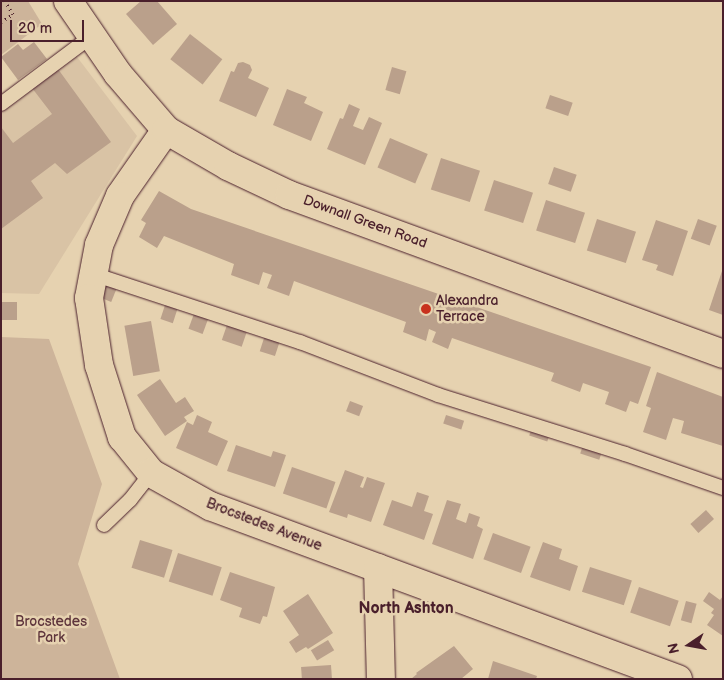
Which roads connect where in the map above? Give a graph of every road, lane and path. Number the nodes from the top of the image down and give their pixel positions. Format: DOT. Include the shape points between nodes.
graph roads {
  1 [pos="5,1"];
  2 [pos="68,1"];
  3 [pos="1,22"];
  4 [pos="92,36"];
  5 [pos="1,104"];
  6 [pos="166,130"];
  7 [pos="93,274"];
  8 [pos="723,354"];
  9 [pos="151,473"];
  10 [pos="723,488"];
  11 [pos="104,525"];
  12 [pos="378,568"];
  13 [pos="381,679"];
  14 [pos="678,679"];
  1 -- 3 [label="path" via="13,14"];
  2 -- 4 [label="street, Downall Green Road"];
  4 -- 5 [label="lane"];
  4 -- 6 [label="street, Downall Green Road" via="118,74"];
  6 -- 7 [label="street, Brocstedes Avenue" via="120,196 99,245"];
  6 -- 8 [label="street, Downall Green Road" via="228,166 289,195"];
  7 -- 9 [label="street, Brocstedes Avenue" via="89,298 99,365 122,437"];
  7 -- 10 [label="lane" via="300,342 438,395"];
  9 -- 11 [label="lane" via="130,500"];
  9 -- 12 [label="street, Brocstedes Avenue" via="210,506"];
  12 -- 13 [label="street"];
  12 -- 14 [label="street, Brocstedes Avenue"];
}
